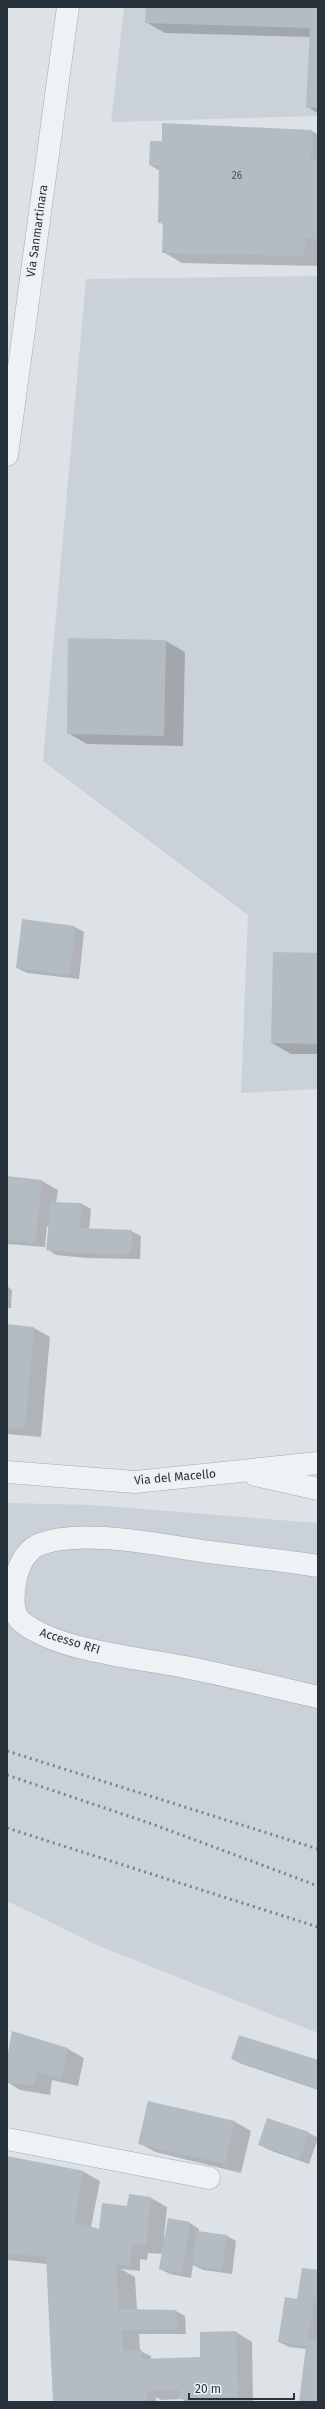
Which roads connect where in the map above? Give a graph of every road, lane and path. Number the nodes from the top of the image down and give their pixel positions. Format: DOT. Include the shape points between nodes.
graph roads {
  1 [pos="68,7"];
  2 [pos="7,455"];
  3 [pos="318,1463"];
  4 [pos="239,1471"];
  5 [pos="7,1472"];
  6 [pos="318,1489"];
  7 [pos="318,1566"];
  8 [pos="318,1697"];
  9 [pos="7,2139"];
  10 [pos="209,2178"];
  1 -- 2 [label="street, Via Sanmartinara"];
  3 -- 4 [label="street, Via del Macello"];
  4 -- 5 [label="street, Via del Macello" via="135,1482"];
  4 -- 6 [label="street"];
  7 -- 8 [label="street, Accesso RFI" via="80,1537 37,1546 22,1560 16,1578 13,1602 21,1621 41,1635 86,1648 186,1667"];
  9 -- 10 [label="street"];
}
